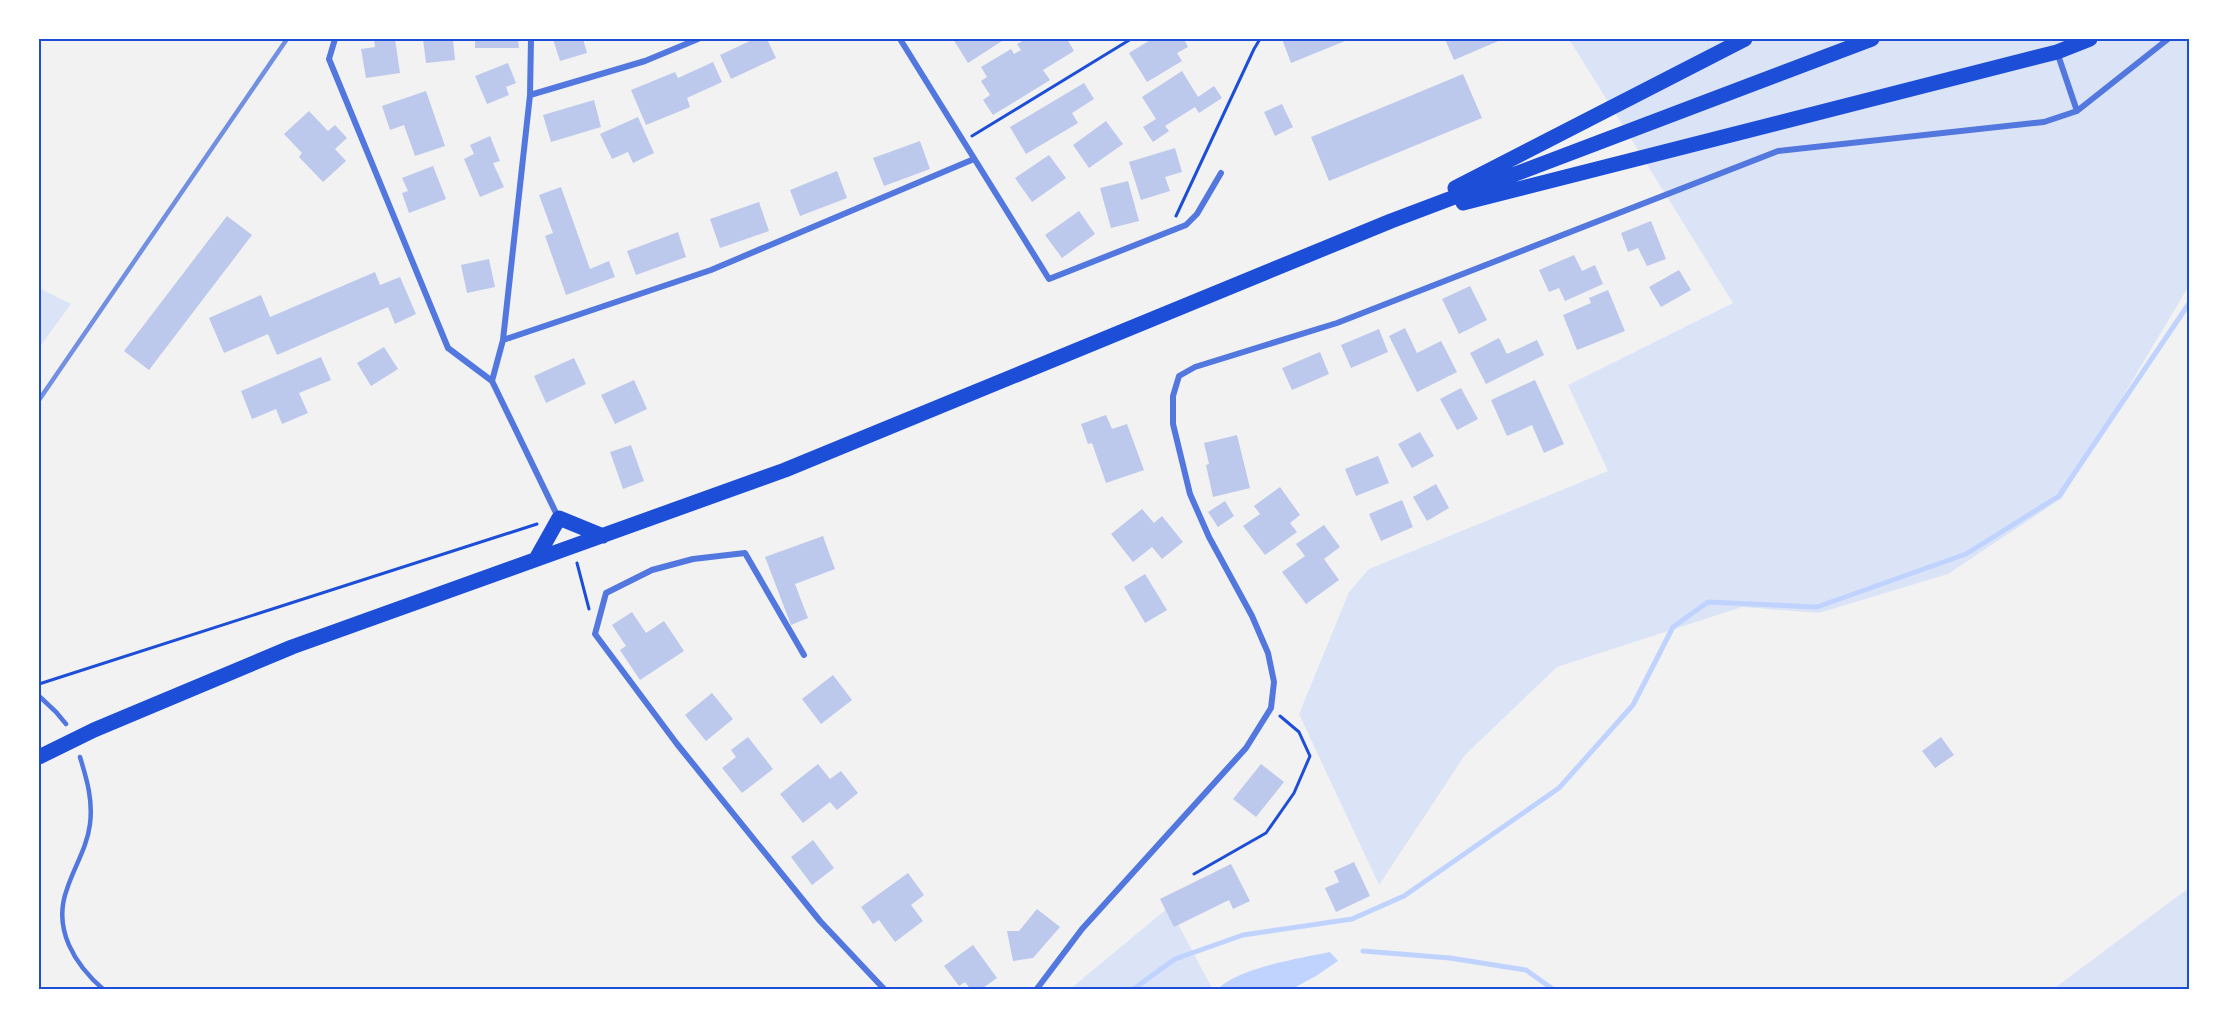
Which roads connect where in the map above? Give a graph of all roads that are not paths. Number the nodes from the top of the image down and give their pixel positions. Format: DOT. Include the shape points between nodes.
graph roads {
  1 [pos="335,39"];
  2 [pos="531,39"];
  3 [pos="698,39"];
  4 [pos="900,39"];
  5 [pos="1745,39"];
  6 [pos="1872,39"];
  7 [pos="2090,39"];
  8 [pos="2168,39"];
  9 [pos="2055,45"];
  10 [pos="530,95"];
  11 [pos="2077,111"];
  12 [pos="974,159"];
  13 [pos="1221,174"];
  14 [pos="1391,221"];
  15 [pos="503,340"];
  16 [pos="492,381"];
  17 [pos="559,518"];
  18 [pos="603,536"];
  19 [pos="536,559"];
  20 [pos="804,655"];
  21 [pos="39,696"];
  22 [pos="66,724"];
  23 [pos="45,754"];
  24 [pos="80,757"];
  25 [pos="104,990"];
  26 [pos="885,990"];
  27 [pos="1036,990"];
  1 -- 16 [label="street" via="329,59 448,348"];
  2 -- 10 [label="street"];
  3 -- 10 [label="street" via="645,61"];
  4 -- 12 [label="street"];
  5 -- 14 [label="main road"];
  6 -- 14 [label="main road"];
  7 -- 9 [label="main road"];
  8 -- 11 [label="street"];
  9 -- 11 [label="street"];
  9 -- 14 [label="main road"];
  10 -- 15 [label="street"];
  11 -- 27 [label="street" via="2044,122 1778,151 1337,323 1179,375 1173,396 1173,424 1190,494 1268,653 1274,682 1271,708 1246,748 1082,929"];
  12 -- 13 [label="street" via="1049,279 1186,225"];
  12 -- 15 [label="street" via="711,270"];
  14 -- 18 [label="main road" via="786,470"];
  15 -- 16 [label="street"];
  16 -- 17 [label="street"];
  17 -- 18 [label="main road"];
  17 -- 19 [label="main road"];
  18 -- 19 [label="main road"];
  19 -- 23 [label="main road" via="292,647"];
  20 -- 26 [label="street" via="745,553 693,558 652,570 606,593 595,634 677,744 820,921"];
  21 -- 22 [label="lane"];
  24 -- 25 [label="lane" via="92,802 90,824 66,890 62,918 71,951"];
}
